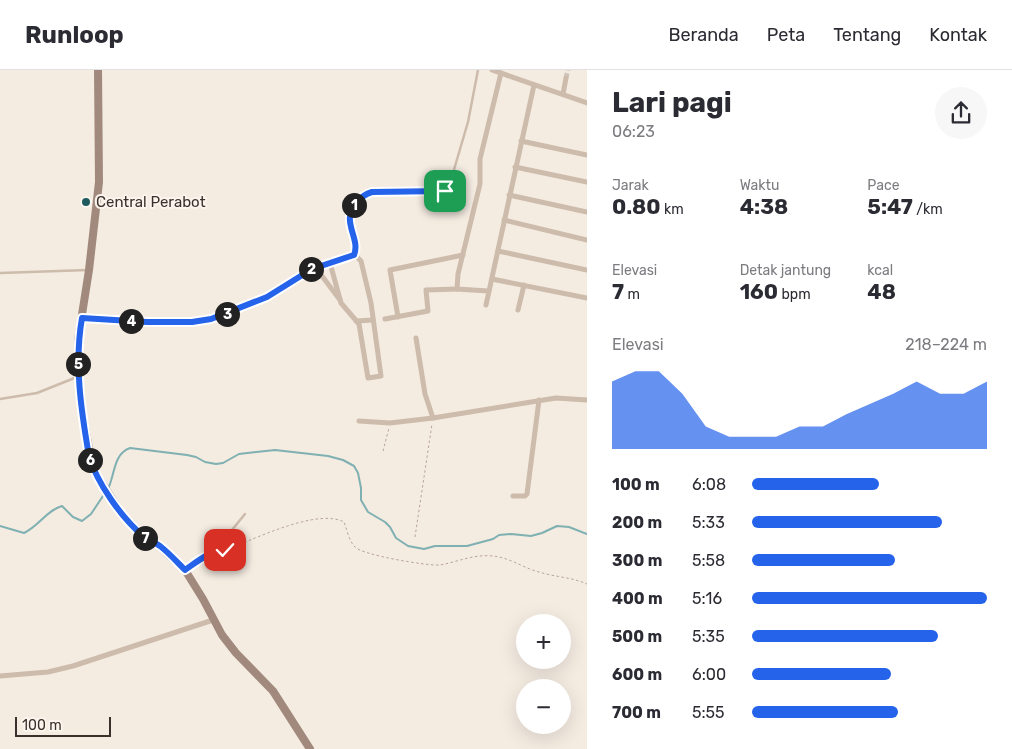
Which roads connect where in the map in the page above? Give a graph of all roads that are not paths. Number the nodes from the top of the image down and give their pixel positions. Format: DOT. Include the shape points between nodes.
graph roads {
  1 [pos="98,70"];
  2 [pos="478,70"];
  3 [pos="492,70"];
  4 [pos="501,73"];
  5 [pos="566,78"];
  6 [pos="534,85"];
  7 [pos="563,94"];
  8 [pos="587,103"];
  9 [pos="522,141"];
  10 [pos="587,155"];
  11 [pos="515,167"];
  12 [pos="587,182"];
  13 [pos="509,196"];
  14 [pos="587,212"];
  15 [pos="504,220"];
  16 [pos="587,240"];
  17 [pos="498,251"];
  18 [pos="354,254"];
  19 [pos="463,256"];
  20 [pos="330,263"];
  21 [pos="89,270"];
  22 [pos="587,270"];
  23 [pos="0,273"];
  24 [pos="322,276"];
  25 [pos="492,279"];
  26 [pos="524,285"];
  27 [pos="457,289"];
  28 [pos="488,291"];
  29 [pos="587,298"];
  30 [pos="342,302"];
  31 [pos="486,305"];
  32 [pos="518,310"];
  33 [pos="398,317"];
  34 [pos="82,318"];
  35 [pos="385,319"];
  36 [pos="373,320"];
  37 [pos="356,321"];
  38 [pos="416,338"];
  39 [pos="79,376"];
  40 [pos="0,399"];
  41 [pos="539,400"];
  42 [pos="587,400"];
  43 [pos="432,418"];
  44 [pos="359,421"];
  45 [pos="513,496"];
  46 [pos="245,514"];
  47 [pos="214,552"];
  48 [pos="213,620"];
  49 [pos="0,676"];
  50 [pos="310,749"];
  1 -- 21 [label="street" via="99,182"];
  2 -- 18 [label="lane" via="468,122 448,190 372,192 363,196 354,205 349,220"];
  3 -- 4 [label="street"];
  4 -- 6 [label="street"];
  4 -- 19 [label="street" via="480,159 480,184"];
  5 -- 7 [label="street"];
  6 -- 7 [label="street"];
  6 -- 9 [label="street"];
  7 -- 8 [label="street"];
  9 -- 10 [label="street"];
  9 -- 11 [label="street"];
  11 -- 12 [label="street"];
  11 -- 13 [label="street"];
  13 -- 14 [label="street"];
  13 -- 15 [label="street"];
  15 -- 16 [label="street"];
  15 -- 17 [label="street"];
  17 -- 22 [label="street"];
  17 -- 25 [label="street"];
  18 -- 20 [label="lane"];
  18 -- 36 [label="street" via="361,261"];
  19 -- 27 [label="street"];
  19 -- 33 [label="street" via="390,270"];
  20 -- 30 [label="street"];
  20 -- 34 [label="lane" via="307,271 267,297 211,319 147,322"];
  21 -- 23 [label="lane"];
  21 -- 34 [label="street"];
  24 -- 30 [label="street"];
  25 -- 26 [label="street"];
  25 -- 28 [label="street"];
  26 -- 29 [label="street"];
  26 -- 32 [label="street"];
  27 -- 28 [label="street"];
  27 -- 33 [label="street" via="426,290 428,311"];
  28 -- 31 [label="street"];
  30 -- 37 [label="street"];
  33 -- 35 [label="street"];
  34 -- 39 [label="street" via="78,340"];
  36 -- 37 [label="street"];
  36 -- 37 [label="street" via="381,376 368,378"];
  38 -- 43 [label="street"];
  39 -- 40 [label="lane" via="37,393"];
  39 -- 48 [label="street" via="89,456 99,480 121,513 144,537 185,570"];
  41 -- 42 [label="street"];
  41 -- 43 [label="street"];
  41 -- 45 [label="street" via="527,494"];
  43 -- 44 [label="street" via="390,423"];
  46 -- 47 [label="lane"];
  48 -- 49 [label="street" via="73,666 48,672"];
  48 -- 50 [label="street" via="236,653 273,691"];
}
